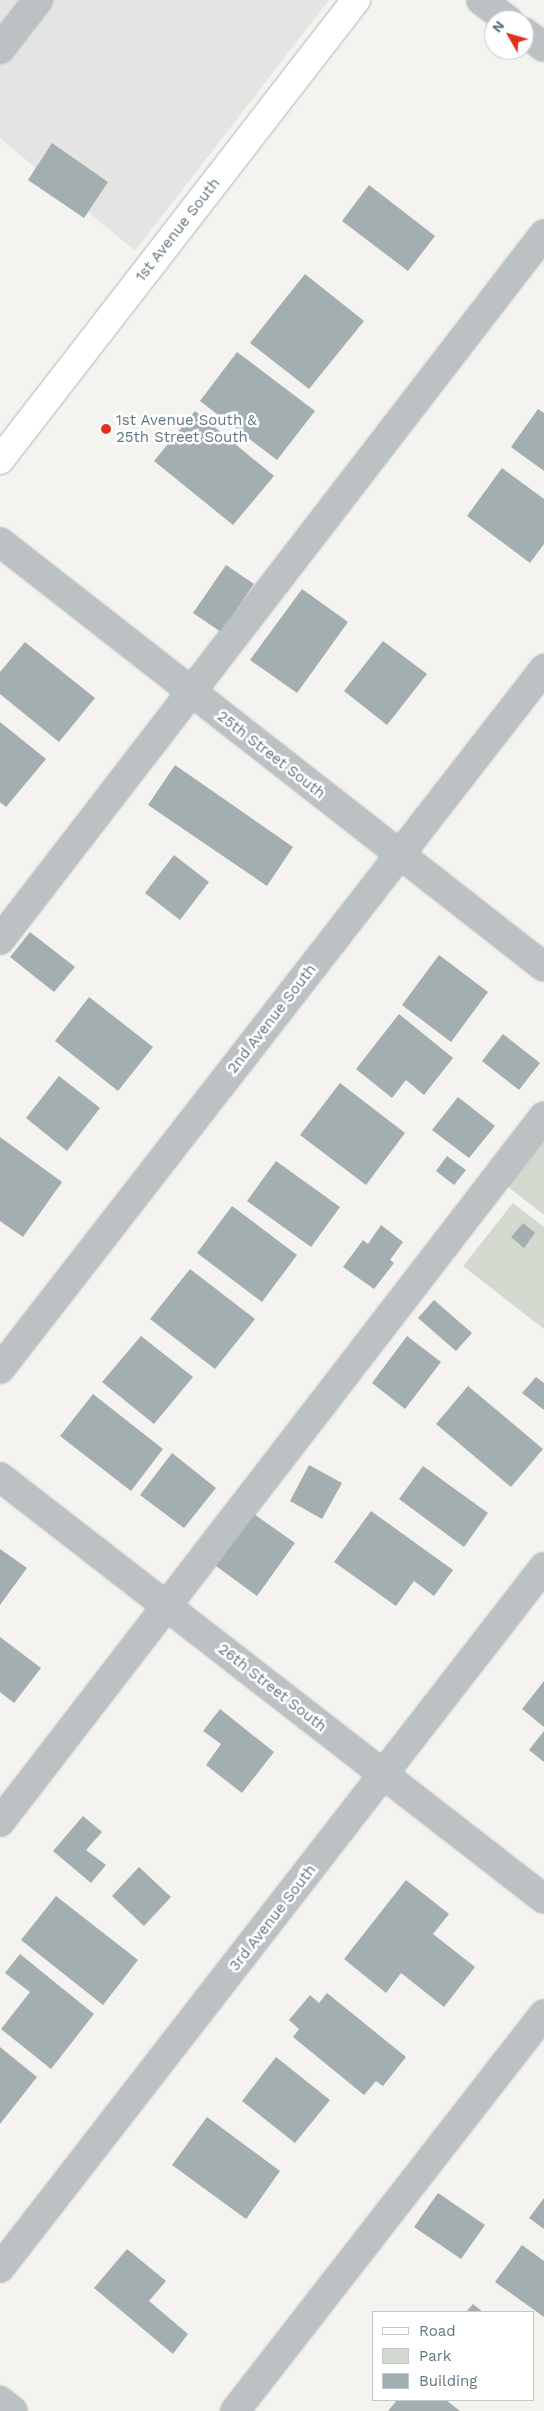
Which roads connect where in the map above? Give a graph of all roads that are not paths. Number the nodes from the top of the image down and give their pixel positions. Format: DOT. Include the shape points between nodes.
graph roads {
  1 [pos="38,0"];
  2 [pos="356,0"];
  3 [pos="481,0"];
  4 [pos="494,10"];
  5 [pos="0,49"];
  6 [pos="544,234"];
  7 [pos="0,460"];
  8 [pos="0,542"];
  9 [pos="544,668"];
  10 [pos="191,692"];
  11 [pos="398,855"];
  12 [pos="0,940"];
  13 [pos="544,967"];
  14 [pos="544,1116"];
  15 [pos="0,1370"];
  16 [pos="0,1477"];
  17 [pos="544,1567"];
  18 [pos="165,1605"];
  19 [pos="384,1775"];
  20 [pos="0,1822"];
  21 [pos="544,1899"];
  22 [pos="544,2014"];
  23 [pos="0,2268"];
  24 [pos="0,2401"];
  25 [pos="13,2411"];
  26 [pos="236,2411"];
  1 -- 5 [label="street"];
  2 -- 7 [label="main road, 1st Avenue South"];
  3 -- 4 [label="street"];
  6 -- 10 [label="street"];
  8 -- 10 [label="street, 25th Street South"];
  9 -- 11 [label="street, 2nd Avenue South"];
  10 -- 11 [label="street, 25th Street South"];
  10 -- 12 [label="street"];
  11 -- 13 [label="street, 25th Street South"];
  11 -- 15 [label="street, 2nd Avenue South"];
  14 -- 18 [label="street"];
  16 -- 18 [label="street, 26th Street South"];
  17 -- 19 [label="street, 3rd Avenue South"];
  18 -- 19 [label="street, 26th Street South"];
  18 -- 20 [label="street"];
  19 -- 21 [label="street, 26th Street South"];
  19 -- 23 [label="street, 3rd Avenue South"];
  22 -- 26 [label="street"];
  24 -- 25 [label="street"];
}
